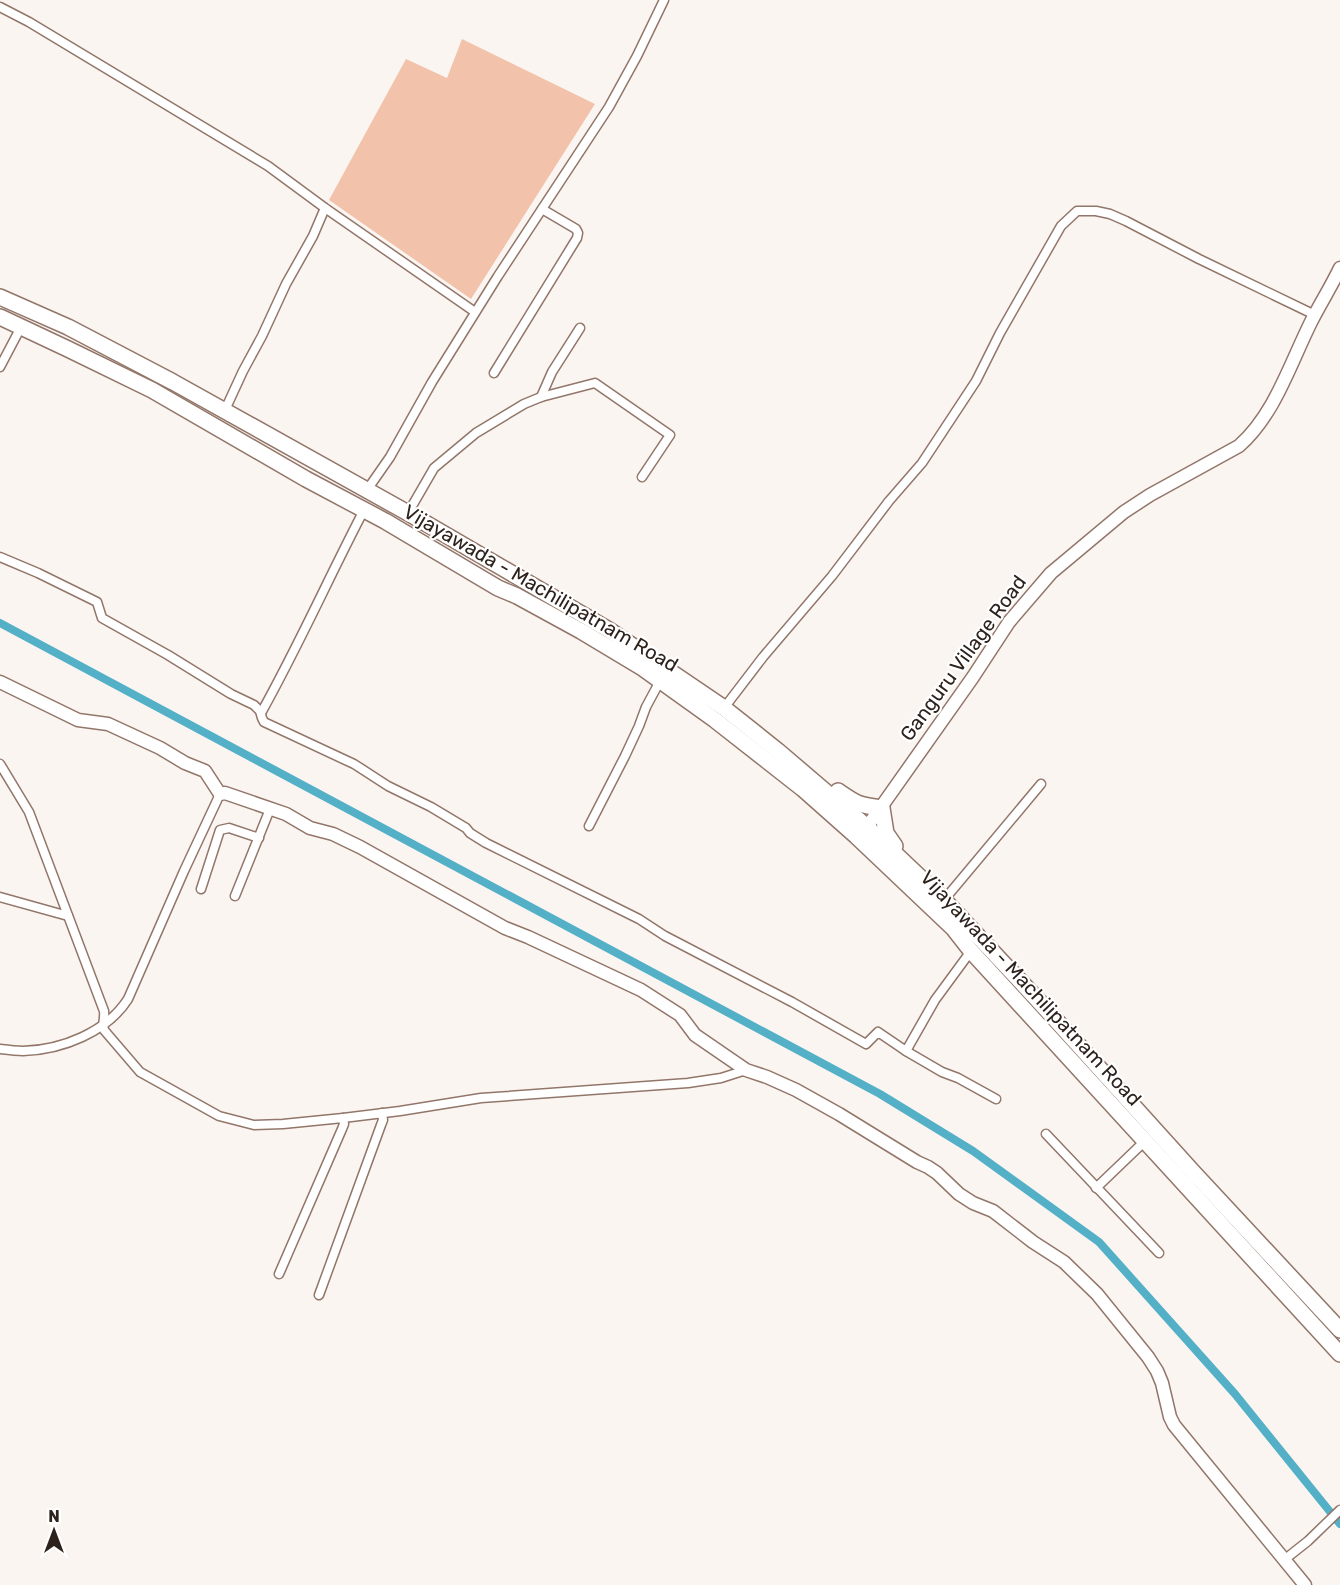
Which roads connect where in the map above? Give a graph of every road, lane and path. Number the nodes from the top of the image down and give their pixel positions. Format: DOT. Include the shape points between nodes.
graph roads {
  1 [pos="664,0"];
  2 [pos="0,7"];
  3 [pos="326,208"];
  4 [pos="542,209"];
  5 [pos="1340,268"];
  6 [pos="0,297"];
  7 [pos="476,312"];
  8 [pos="1315,315"];
  9 [pos="0,317"];
  10 [pos="21,327"];
  11 [pos="580,328"];
  12 [pos="0,367"];
  13 [pos="494,373"];
  14 [pos="542,397"];
  15 [pos="225,410"];
  16 [pos="642,477"];
  17 [pos="367,490"];
  18 [pos="364,510"];
  19 [pos="408,513"];
  20 [pos="0,557"];
  21 [pos="660,681"];
  22 [pos="0,682"];
  23 [pos="724,708"];
  24 [pos="261,713"];
  25 [pos="778,751"];
  26 [pos="0,764"];
  27 [pos="1041,784"];
  28 [pos="219,794"];
  29 [pos="270,808"];
  30 [pos="882,808"];
  31 [pos="589,826"];
  32 [pos="867,827"];
  33 [pos="259,838"];
  34 [pos="201,889"];
  35 [pos="938,894"];
  36 [pos="235,896"];
  37 [pos="0,897"];
  38 [pos="68,916"];
  39 [pos="943,920"];
  40 [pos="971,951"];
  41 [pos="103,1026"];
  42 [pos="0,1049"];
  43 [pos="906,1051"];
  44 [pos="746,1070"];
  45 [pos="996,1099"];
  46 [pos="382,1113"];
  47 [pos="342,1118"];
  48 [pos="1046,1134"];
  49 [pos="1145,1141"];
  50 [pos="1096,1188"];
  51 [pos="1159,1253"];
  52 [pos="279,1274"];
  53 [pos="319,1295"];
  54 [pos="1340,1330"];
  55 [pos="1340,1354"];
  56 [pos="1340,1510"];
  57 [pos="1284,1560"];
  58 [pos="1305,1585"];
  1 -- 4 [label="street" via="609,107"];
  2 -- 3 [label="street" via="268,166"];
  3 -- 7 [label="street"];
  3 -- 15 [label="street"];
  4 -- 7 [label="street"];
  4 -- 13 [label="street" via="576,229 577,238"];
  5 -- 8 [label="street, Ganguru Village Road"];
  6 -- 15 [label="highway, Vijayawada - Machilipatnam Road" via="68,327"];
  7 -- 17 [label="street"];
  8 -- 23 [label="street" via="1126,220 1096,211 1077,211 1061,226 976,381 922,463"];
  8 -- 30 [label="street, Ganguru Village Road" via="1296,358 1251,435 1239,446 1124,512 1051,573 1009,621"];
  9 -- 10 [label="highway, Vijayawada - Machilipatnam Road"];
  10 -- 12 [label="street"];
  10 -- 18 [label="highway, Vijayawada - Machilipatnam Road" via="152,390"];
  11 -- 14 [label="street" via="552,372"];
  14 -- 16 [label="street" via="595,383 670,435"];
  14 -- 19 [label="street" via="476,433 434,468"];
  15 -- 17 [label="highway, Vijayawada - Machilipatnam Road"];
  17 -- 19 [label="highway, Vijayawada - Machilipatnam Road"];
  18 -- 21 [label="highway, Vijayawada - Machilipatnam Road"];
  18 -- 24 [label="street"];
  19 -- 23 [label="highway, Vijayawada - Machilipatnam Road" via="609,630"];
  20 -- 24 [label="street" via="97,602 102,618 254,705"];
  21 -- 31 [label="street"];
  21 -- 39 [label="highway, Vijayawada - Machilipatnam Road" via="817,801"];
  22 -- 28 [label="street" via="78,720 108,724 205,771"];
  23 -- 25 [label="highway, Vijayawada - Machilipatnam Road"];
  24 -- 43 [label="street" via="264,722 354,764 486,843 639,919 854,1038 866,1044 878,1032"];
  25 -- 30 [label="highway" via="796,758 854,803"];
  25 -- 32 [label="highway, Vijayawada - Machilipatnam Road"];
  26 -- 38 [label="street" via="29,812"];
  27 -- 35 [label="street"];
  28 -- 29 [label="street"];
  28 -- 41 [label="street" via="129,999"];
  29 -- 33 [label="street"];
  29 -- 44 [label="street" via="360,847 505,928 641,990 680,1015 695,1035"];
  30 -- 32 [label="street, Ganguru Village Road"];
  30 -- 35 [label="highway" via="886,833"];
  32 -- 35 [label="highway, Vijayawada - Machilipatnam Road"];
  32 -- 39 [label="highway" via="866,835 924,891"];
  33 -- 34 [label="street" via="229,828 220,830"];
  33 -- 36 [label="street"];
  35 -- 54 [label="highway, Vijayawada - Machilipatnam Road"];
  37 -- 38 [label="street"];
  38 -- 41 [label="street" via="104,1011"];
  39 -- 40 [label="highway, Vijayawada - Machilipatnam Road"];
  40 -- 43 [label="street" via="935,1000"];
  40 -- 49 [label="highway, Vijayawada - Machilipatnam Road"];
  41 -- 42 [label="street" via="55,1047"];
  41 -- 47 [label="street" via="140,1072 219,1116 254,1125"];
  43 -- 45 [label="street"];
  44 -- 46 [label="street" via="688,1083 481,1098"];
  44 -- 57 [label="street" via="796,1090 938,1173 959,1194 993,1211 1076,1272 1157,1371 1174,1425"];
  46 -- 47 [label="street"];
  46 -- 53 [label="street" via="383,1120"];
  47 -- 52 [label="street" via="342,1130"];
  48 -- 50 [label="street"];
  49 -- 50 [label="street"];
  49 -- 55 [label="highway, Vijayawada - Machilipatnam Road"];
  50 -- 51 [label="street"];
  56 -- 57 [label="street"];
  57 -- 58 [label="street"];
}
